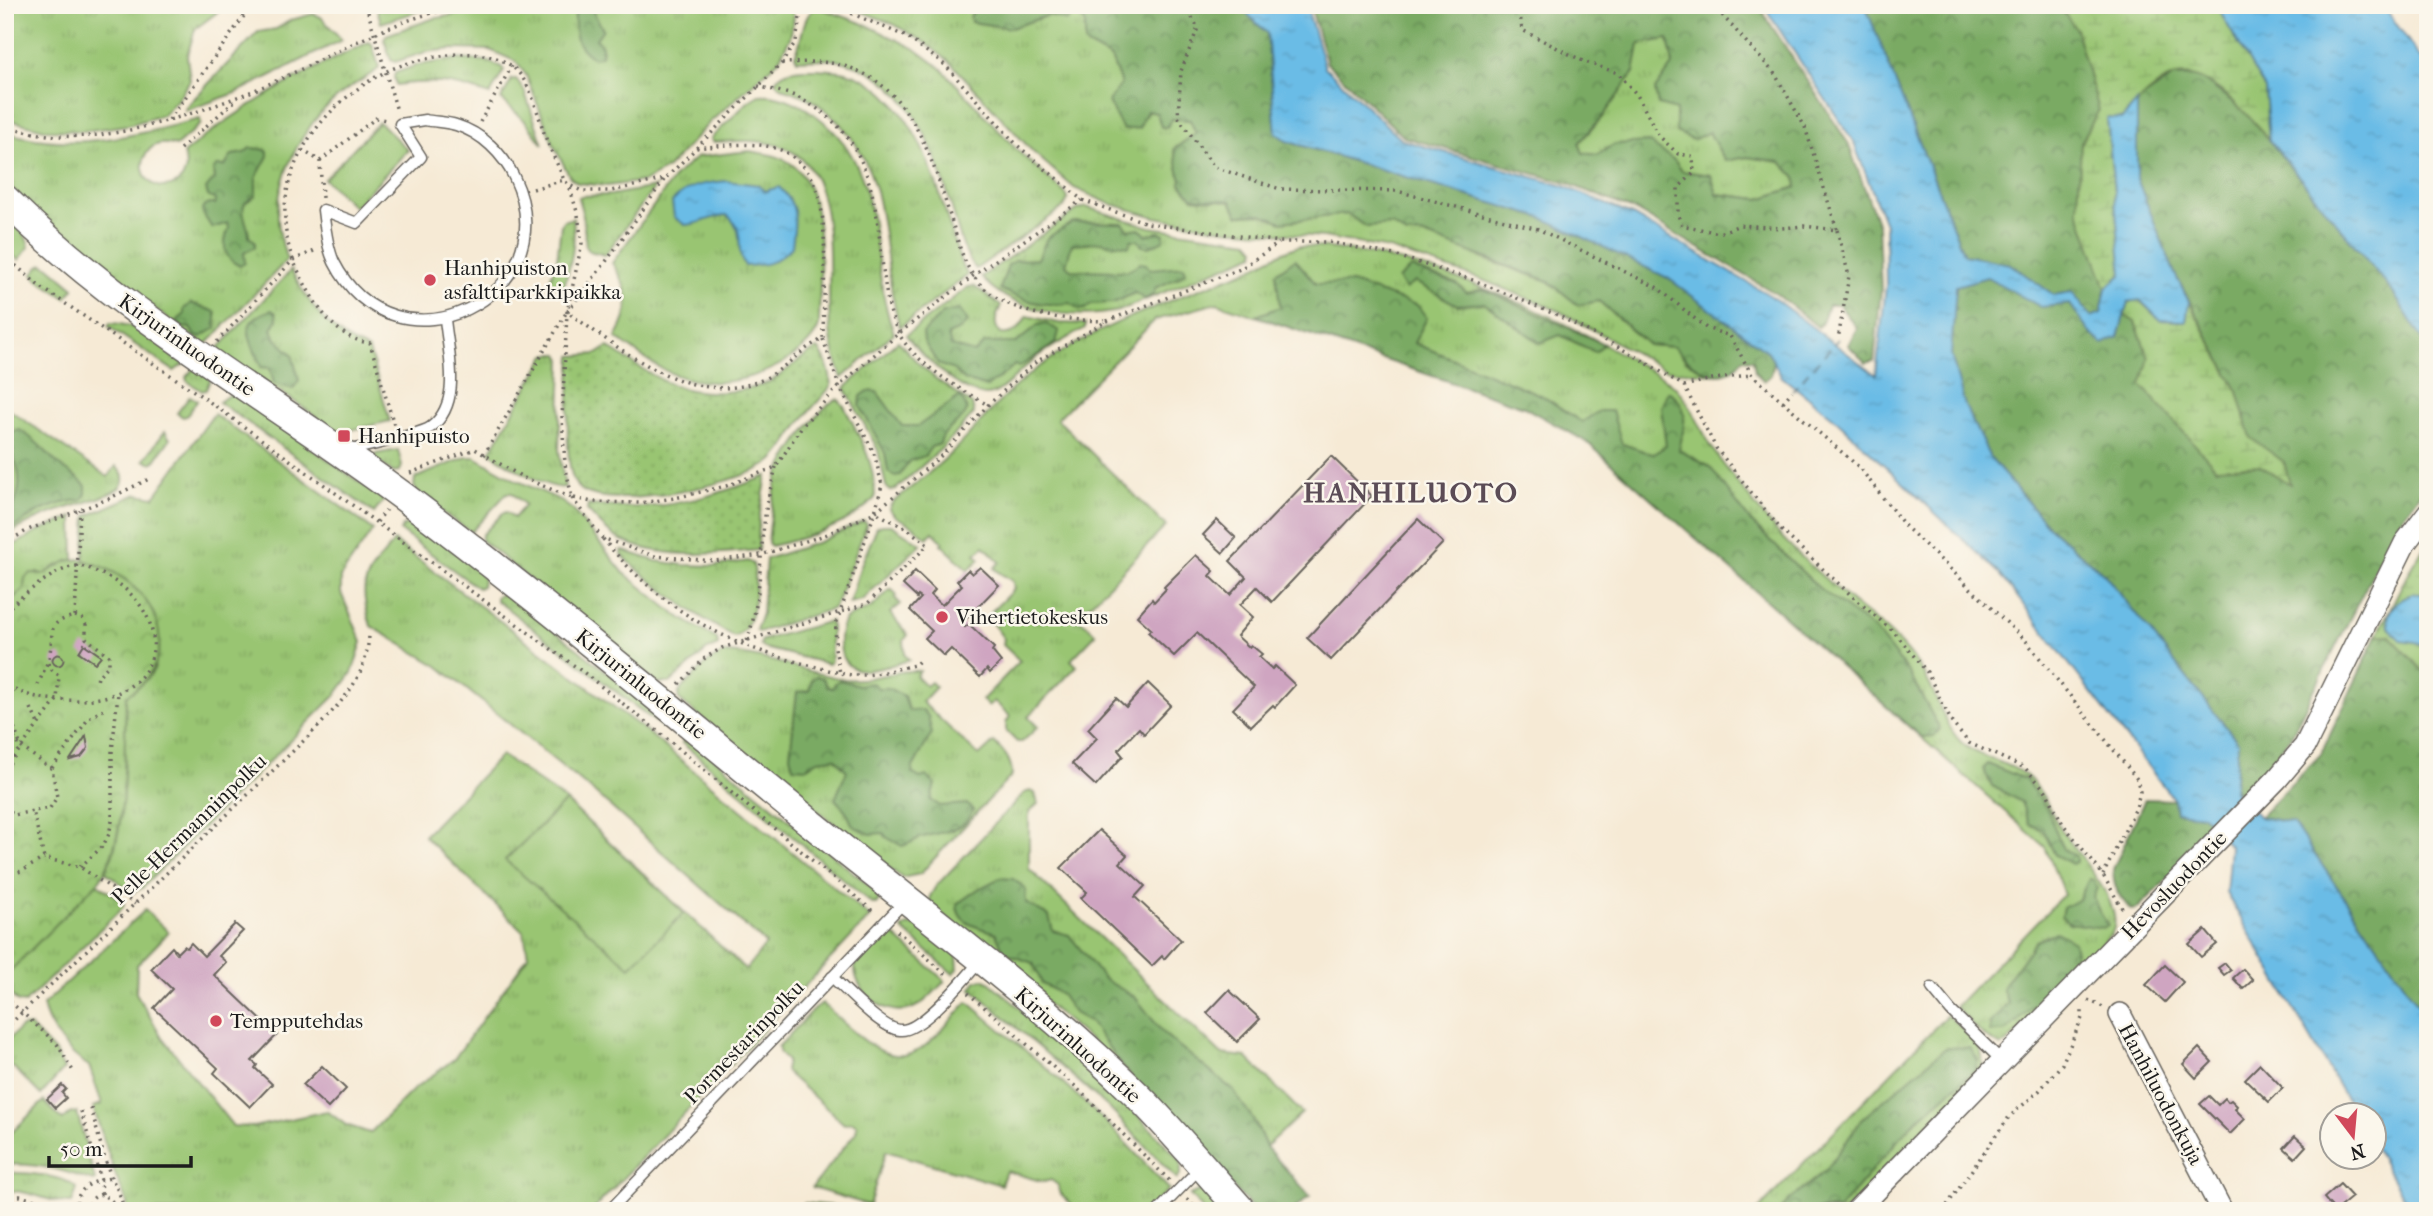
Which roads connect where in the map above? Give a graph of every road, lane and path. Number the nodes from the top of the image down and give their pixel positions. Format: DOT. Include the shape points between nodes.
graph roads {
  1 [pos="252,5"];
  2 [pos="366,5"];
  3 [pos="470,5"];
  4 [pos="832,5"];
  5 [pos="1185,5"];
  6 [pos="1519,5"];
  7 [pos="1713,5"];
  8 [pos="374,33"];
  9 [pos="782,63"];
  10 [pos="512,66"];
  11 [pos="758,86"];
  12 [pos="238,98"];
  13 [pos="168,121"];
  14 [pos="400,124"];
  15 [pos="5,125"];
  16 [pos="474,134"];
  17 [pos="695,148"];
  18 [pos="180,149"];
  19 [pos="302,150"];
  20 [pos="320,161"];
  21 [pos="665,178"];
  22 [pos="564,180"];
  23 [pos="569,185"];
  24 [pos="522,193"];
  25 [pos="6,200"];
  26 [pos="1082,200"];
  27 [pos="323,210"];
  28 [pos="1837,230"];
  29 [pos="1281,242"];
  30 [pos="330,248"];
  31 [pos="5,256"];
  32 [pos="973,276"];
  33 [pos="567,312"];
  34 [pos="445,318"];
  35 [pos="1107,321"];
  36 [pos="898,334"];
  37 [pos="824,339"];
  38 [pos="1838,340"];
  39 [pos="1752,375"];
  40 [pos="839,386"];
  41 [pos="1684,386"];
  42 [pos="1792,391"];
  43 [pos="1783,402"];
  44 [pos="988,405"];
  45 [pos="398,437"];
  46 [pos="341,453"];
  47 [pos="484,456"];
  48 [pos="776,467"];
  49 [pos="151,478"];
  50 [pos="401,495"];
  51 [pos="572,498"];
  52 [pos="80,510"];
  53 [pos="876,512"];
  54 [pos="2428,513"];
  55 [pos="602,538"];
  56 [pos="5,543"];
  57 [pos="761,555"];
  58 [pos="79,566"];
  59 [pos="5,611"];
  60 [pos="839,613"];
  61 [pos="75,616"];
  62 [pos="369,636"];
  63 [pos="747,641"];
  64 [pos="737,643"];
  65 [pos="920,660"];
  66 [pos="48,662"];
  67 [pos="840,673"];
  68 [pos="97,681"];
  69 [pos="5,685"];
  70 [pos="38,685"];
  71 [pos="12,689"];
  72 [pos="118,693"];
  73 [pos="57,700"];
  74 [pos="5,701"];
  75 [pos="661,701"];
  76 [pos="31,708"];
  77 [pos="103,710"];
  78 [pos="38,724"];
  79 [pos="10,732"];
  80 [pos="20,747"];
  81 [pos="5,769"];
  82 [pos="52,769"];
  83 [pos="5,807"];
  84 [pos="33,811"];
  85 [pos="44,859"];
  86 [pos="80,867"];
  87 [pos="5,875"];
  88 [pos="2103,875"];
  89 [pos="906,900"];
  90 [pos="135,904"];
  91 [pos="886,921"];
  92 [pos="2132,927"];
  93 [pos="981,960"];
  94 [pos="832,977"];
  95 [pos="2083,978"];
  96 [pos="959,985"];
  97 [pos="1931,988"];
  98 [pos="5,997"];
  99 [pos="22,1013"];
  100 [pos="2120,1014"];
  101 [pos="5,1029"];
  102 [pos="2002,1061"];
  103 [pos="73,1071"];
  104 [pos="91,1108"];
  105 [pos="81,1111"];
  106 [pos="1202,1166"];
  107 [pos="111,1178"];
  108 [pos="101,1180"];
  109 [pos="1179,1190"];
  110 [pos="102,1194"];
  111 [pos="5,1197"];
  112 [pos="34,1200"];
  113 [pos="89,1209"];
  114 [pos="76,1210"];
  115 [pos="30,1211"];
  116 [pos="114,1211"];
  117 [pos="123,1211"];
  118 [pos="610,1211"];
  119 [pos="1158,1211"];
  120 [pos="1198,1211"];
  121 [pos="1242,1211"];
  122 [pos="1856,1211"];
  123 [pos="1943,1211"];
  124 [pos="2222,1211"];
  1 -- 13 [label="path"];
  2 -- 8 [label="path"];
  3 -- 8 [label="path"];
  4 -- 26 [label="path" via="907,37 945,65 1017,145"];
  5 -- 39 [label="path" via="1198,28 1181,71 1178,117 1214,167 1280,189 1397,191 1538,229 1658,288 1706,328 1730,336"];
  6 -- 28 [label="path" via="1522,30 1618,73 1637,95 1659,136 1678,154 1693,156 1694,173 1678,188 1682,225 1719,233 1740,225"];
  7 -- 28 [label="path" via="1775,74 1805,127"];
  8 -- 12 [label="path"];
  8 -- 14 [label="path"];
  9 -- 32 [label="path" via="834,63 863,73 910,114 932,160"];
  10 -- 16 [label="path"];
  11 -- 36 [label="path" via="797,97 822,112 847,137 867,171 877,209 887,302"];
  12 -- 13 [label="path"];
  12 -- 18 [label="path"];
  13 -- 15 [label="path" via="89,136 48,136"];
  14 -- 16 [label="lane" via="425,120 457,125"];
  14 -- 20 [label="path" via="376,118"];
  14 -- 27 [label="lane" via="421,157 357,223"];
  16 -- 24 [label="lane" via="508,163"];
  17 -- 37 [label="path" via="751,145 780,150 799,161 814,183 823,218"];
  19 -- 20 [label="path"];
  20 -- 27 [label="path"];
  21 -- 33 [label="path"];
  22 -- 24 [label="path"];
  23 -- 33 [label="path" via="582,243"];
  24 -- 34 [label="lane" via="526,225 519,256 502,284 477,306"];
  25 -- 46 [label="street, Kirjurinluodontie" via="96,280"];
  26 -- 29 [label="path" via="1147,223"];
  26 -- 32 [label="path"];
  27 -- 30 [label="lane"];
  28 -- 38 [label="path" via="1849,276"];
  29 -- 35 [label="path" via="1240,269"];
  29 -- 41 [label="path" via="1329,242 1394,255 1476,281 1557,315"];
  30 -- 34 [label="lane" via="333,261 352,289 379,309 411,320"];
  30 -- 45 [label="path" via="293,260 311,297 334,325 360,342 370,343"];
  31 -- 91 [label="path" via="38,285 207,400 572,664"];
  32 -- 35 [label="path" via="999,299 1028,312"];
  32 -- 36 [label="path"];
  33 -- 37 [label="path" via="649,367 676,380 706,386 740,387 765,378"];
  33 -- 47 [label="path"];
  33 -- 51 [label="path" via="562,418"];
  34 -- 45 [label="lane" via="451,383 447,408 430,428"];
  35 -- 44 [label="path" via="1036,362"];
  36 -- 40 [label="path"];
  36 -- 44 [label="path" via="923,362"];
  37 -- 40 [label="path"];
  39 -- 41 [label="path"];
  39 -- 43 [label="path"];
  40 -- 48 [label="path" via="802,426"];
  40 -- 53 [label="path" via="874,453 882,485"];
  41 -- 88 [label="path" via="1716,448 1782,531 1895,632 1927,672 1952,723 1969,743 2025,768"];
  42 -- 43 [label="path"];
  43 -- 88 [label="path" via="1858,467 1905,526 2026,641 2137,779 2136,808"];
  44 -- 53 [label="path" via="942,456"];
  45 -- 46 [label="lane"];
  46 -- 50 [label="street, Kirjurinluodontie"];
  47 -- 50 [label="path" via="475,449 410,471 410,486"];
  47 -- 51 [label="path"];
  48 -- 51 [label="path" via="675,498 640,503"];
  48 -- 57 [label="path"];
  49 -- 52 [label="path"];
  50 -- 75 [label="street, Kirjurinluodontie"];
  51 -- 55 [label="path"];
  52 -- 56 [label="path"];
  52 -- 58 [label="path"];
  53 -- 57 [label="path" via="825,535"];
  53 -- 60 [label="path"];
  53 -- 60 [label="path" via="928,545 867,604"];
  54 -- 92 [label="street, Hevosluodontie" via="2405,543 2305,746"];
  55 -- 57 [label="path" via="654,556 715,561"];
  55 -- 64 [label="path" via="667,601"];
  57 -- 63 [label="path" via="756,615"];
  58 -- 59 [label="path" via="55,574"];
  58 -- 61 [label="path"];
  58 -- 72 [label="path" via="124,587 136,598 150,625 154,641 147,671"];
  60 -- 63 [label="path"];
  60 -- 67 [label="path" via="835,648"];
  61 -- 66 [label="path" via="63,618 53,628"];
  61 -- 68 [label="path" via="86,625 86,638 109,656 109,665"];
  62 -- 90 [label="path, Pelle-Hermanninpolku" via="367,658 345,697"];
  63 -- 64 [label="path"];
  64 -- 67 [label="path"];
  64 -- 75 [label="path" via="705,658"];
  65 -- 67 [label="path" via="863,676"];
  66 -- 70 [label="path"];
  66 -- 73 [label="path" via="51,671 59,675"];
  69 -- 71 [label="path"];
  71 -- 73 [label="path"];
  71 -- 74 [label="path"];
  72 -- 73 [label="path"];
  72 -- 86 [label="path" via="112,821 103,846"];
  73 -- 78 [label="path"];
  74 -- 80 [label="path"];
  75 -- 89 [label="street, Kirjurinluodontie"];
  76 -- 78 [label="path"];
  77 -- 82 [label="path" via="89,718"];
  78 -- 80 [label="path"];
  79 -- 80 [label="path"];
  80 -- 81 [label="path"];
  80 -- 82 [label="path"];
  82 -- 84 [label="path" via="57,797 50,808"];
  83 -- 84 [label="path" via="14,815"];
  84 -- 85 [label="path"];
  85 -- 86 [label="path"];
  85 -- 87 [label="path"];
  86 -- 90 [label="path"];
  88 -- 92 [label="path"];
  89 -- 91 [label="lane, Pormestarinpolku"];
  89 -- 93 [label="street, Kirjurinluodontie"];
  90 -- 99 [label="path, Pelle-Hermanninpolku"];
  91 -- 94 [label="lane, Pormestarinpolku"];
  91 -- 96 [label="path"];
  92 -- 95 [label="street, Hevosluodontie"];
  93 -- 96 [label="lane"];
  93 -- 106 [label="street, Kirjurinluodontie" via="1102,1062"];
  94 -- 96 [label="lane" via="886,1025 900,1031 918,1025"];
  94 -- 118 [label="lane, Pormestarinpolku"];
  95 -- 102 [label="street, Hevosluodontie"];
  95 -- 123 [label="path" via="2082,1018 2062,1064 2010,1117"];
  96 -- 109 [label="path" via="1095,1104"];
  97 -- 102 [label="lane"];
  98 -- 99 [label="path"];
  99 -- 101 [label="path, Pelle-Hermanninpolku"];
  99 -- 103 [label="path" via="57,1044"];
  100 -- 124 [label="street, Hanhiluodonkuja"];
  102 -- 122 [label="street, Hevosluodontie"];
  104 -- 107 [label="path"];
  105 -- 108 [label="path"];
  106 -- 109 [label="lane"];
  106 -- 121 [label="street, Kirjurinluodontie"];
  107 -- 108 [label="path"];
  107 -- 117 [label="path"];
  108 -- 110 [label="path"];
  108 -- 114 [label="path" via="78,1194"];
  109 -- 119 [label="lane"];
  109 -- 120 [label="path"];
  110 -- 113 [label="path"];
  110 -- 116 [label="path" via="113,1202"];
  111 -- 112 [label="path"];
  112 -- 114 [label="path"];
  112 -- 115 [label="path"];
  113 -- 114 [label="path"];
}
